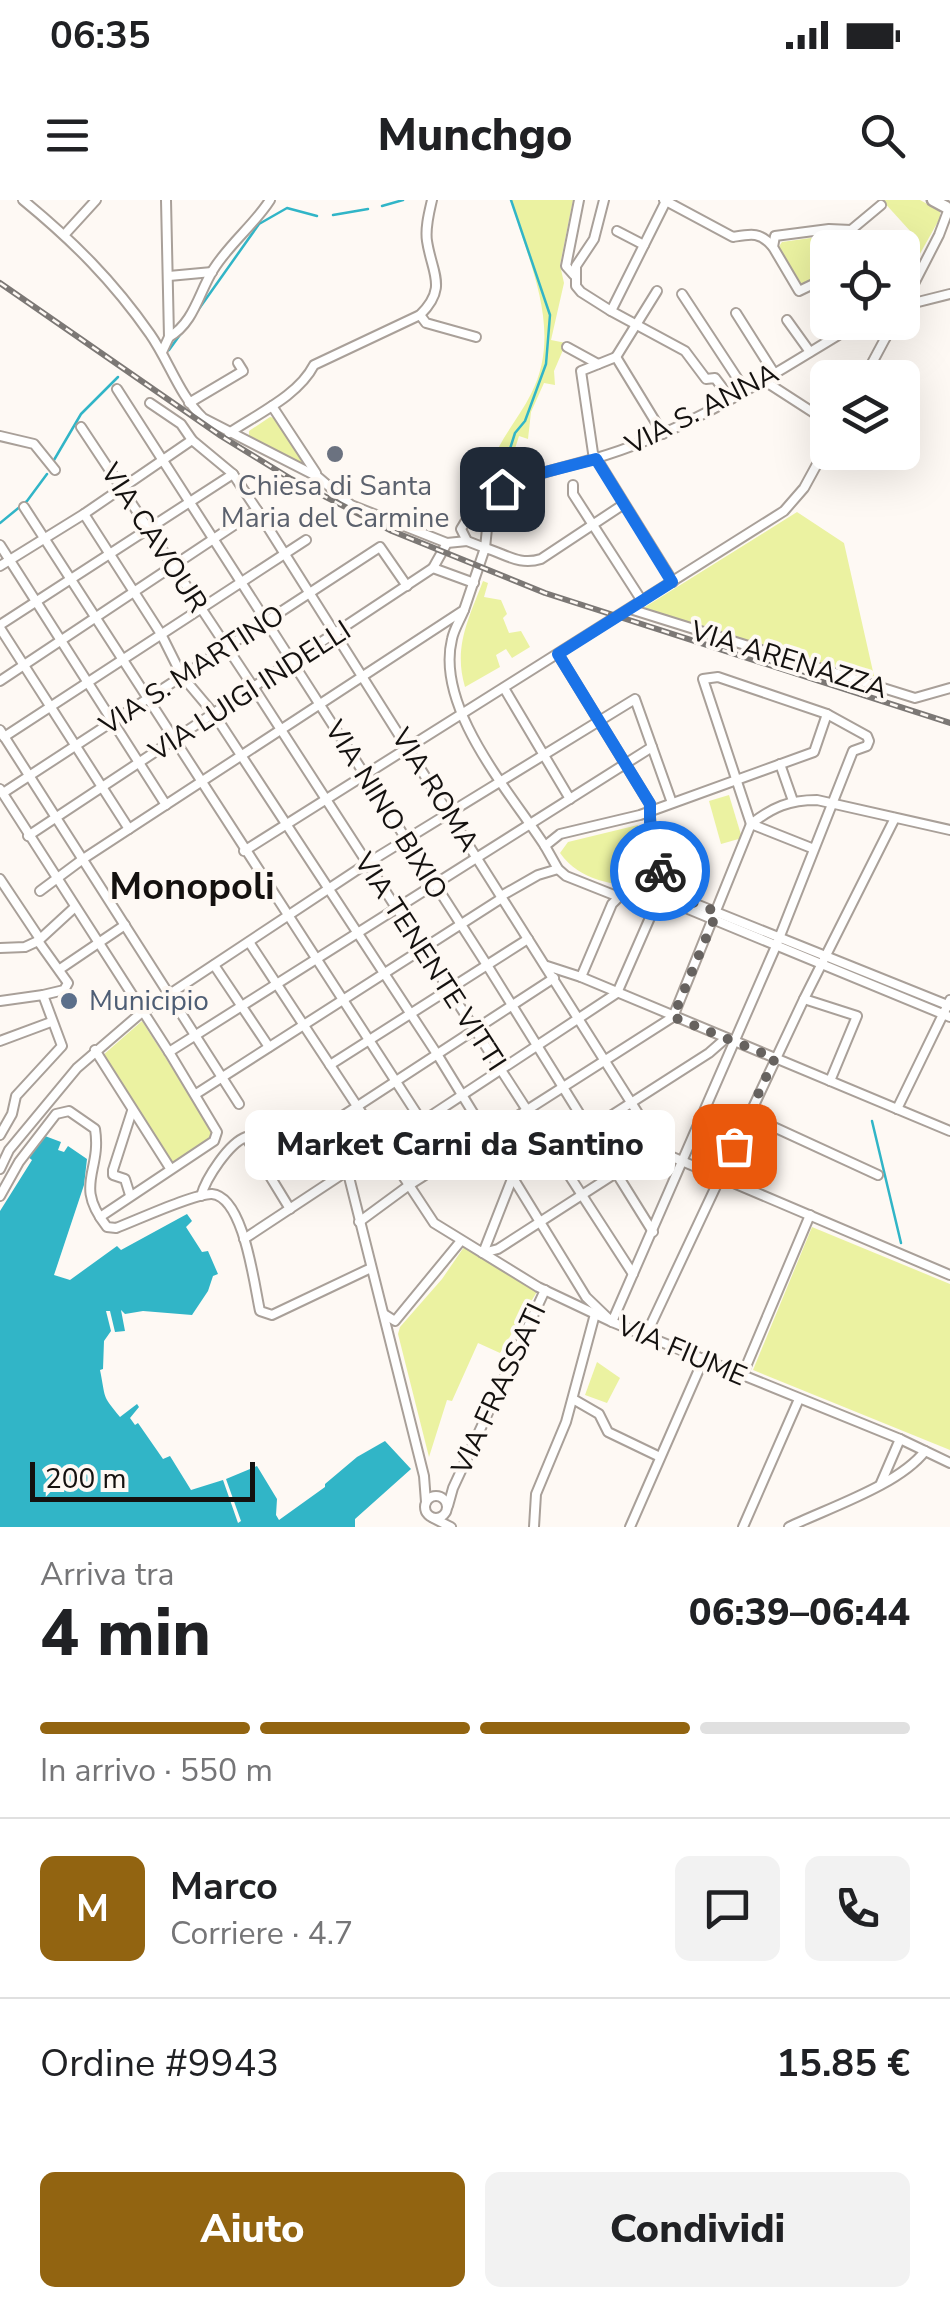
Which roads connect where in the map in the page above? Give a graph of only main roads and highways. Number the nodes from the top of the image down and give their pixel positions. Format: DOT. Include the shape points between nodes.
graph roads {
  1 [pos="933,200"];
  2 [pos="948,211"];
  1 -- 2 [label="main road"];
}
